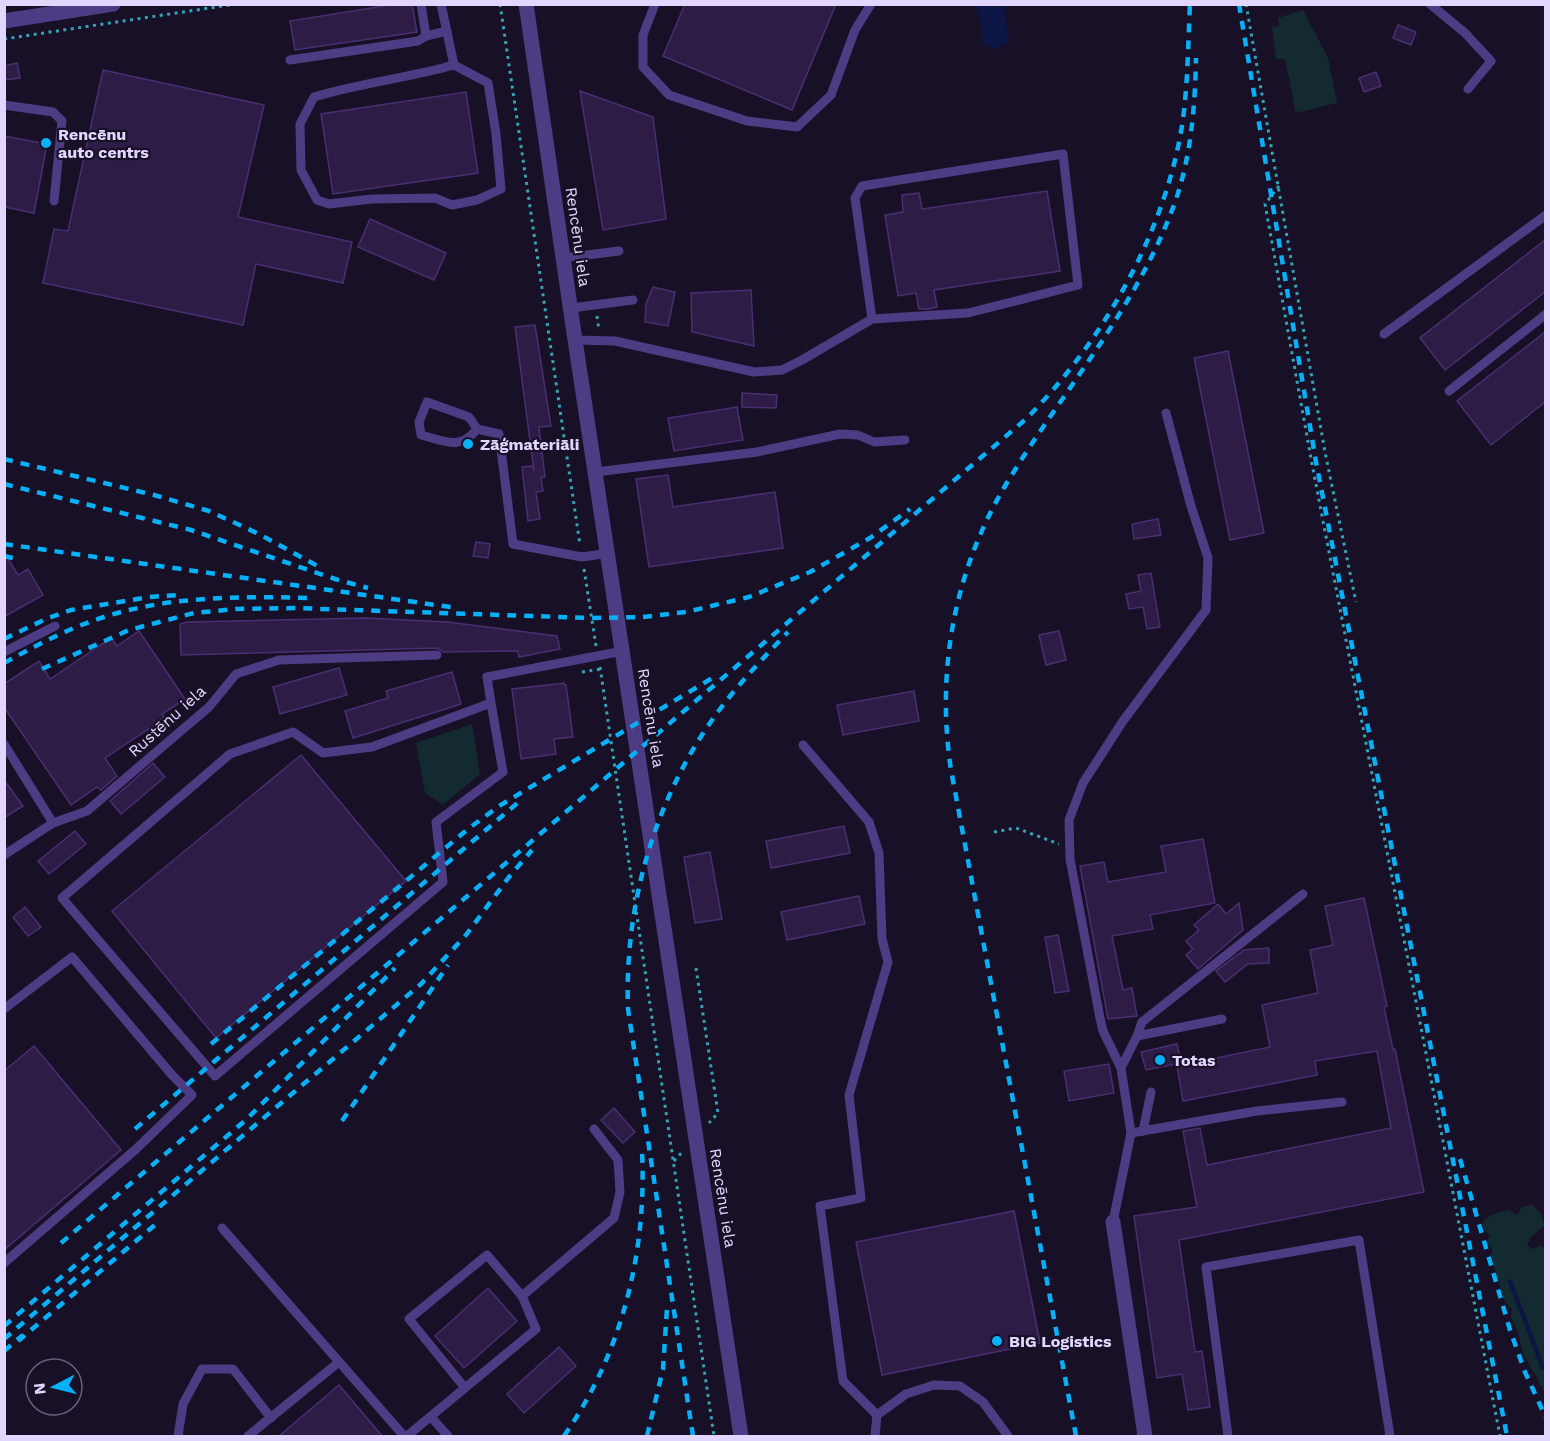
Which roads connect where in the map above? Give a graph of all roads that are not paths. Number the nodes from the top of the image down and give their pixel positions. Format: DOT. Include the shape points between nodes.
graph roads {
  1 [pos="113,4"];
  2 [pos="421,4"];
  3 [pos="441,4"];
  4 [pos="526,4"];
  5 [pos="656,4"];
  6 [pos="871,4"];
  7 [pos="1430,4"];
  8 [pos="4,21"];
  9 [pos="447,31"];
  10 [pos="426,36"];
  11 [pos="290,60"];
  12 [pos="454,65"];
  13 [pos="1468,88"];
  14 [pos="4,105"];
  15 [pos="54,201"];
  16 [pos="1545,215"];
  17 [pos="619,250"];
  18 [pos="563,258"];
  19 [pos="633,300"];
  20 [pos="571,308"];
  21 [pos="1545,314"];
  22 [pos="872,319"];
  23 [pos="1384,334"];
  24 [pos="575,340"];
  25 [pos="1449,391"];
  26 [pos="1166,413"];
  27 [pos="477,429"];
  28 [pos="905,440"];
  29 [pos="596,472"];
  30 [pos="609,553"];
  31 [pos="55,626"];
  32 [pos="623,651"];
  33 [pos="4,652"];
  34 [pos="437,655"];
  35 [pos="491,703"];
  36 [pos="4,744"];
  37 [pos="803,745"];
  38 [pos="53,823"];
  39 [pos="4,855"];
  40 [pos="1303,894"];
  41 [pos="4,1009"];
  42 [pos="1222,1018"];
  43 [pos="1137,1035"];
  44 [pos="1121,1068"];
  45 [pos="1151,1092"];
  46 [pos="1342,1102"];
  47 [pos="594,1129"];
  48 [pos="1143,1131"];
  49 [pos="1131,1133"];
  50 [pos="1113,1222"];
  51 [pos="222,1228"];
  52 [pos="4,1263"];
  53 [pos="522,1296"];
  54 [pos="339,1362"];
  55 [pos="465,1388"];
  56 [pos="877,1415"];
  57 [pos="431,1417"];
  58 [pos="271,1418"];
  59 [pos="178,1437"];
  60 [pos="248,1437"];
  61 [pos="405,1437"];
  62 [pos="447,1437"];
  63 [pos="741,1437"];
  64 [pos="875,1437"];
  65 [pos="1008,1437"];
  66 [pos="1145,1437"];
  67 [pos="1228,1437"];
  68 [pos="1390,1437"];
  1 -- 8 [label="street"];
  2 -- 10 [label="lane"];
  3 -- 9 [label="lane"];
  4 -- 18 [label="street, Rencēnu iela"];
  5 -- 6 [label="lane" via="643,35 643,68 669,95 747,121 797,127 831,95 855,30"];
  7 -- 13 [label="lane" via="1491,61"];
  9 -- 10 [label="lane"];
  9 -- 12 [label="lane"];
  10 -- 11 [label="lane" via="418,41"];
  12 -- 12 [label="lane" via="488,83 501,189 477,200 452,205 435,198 329,204 318,200 301,170 300,124 314,97"];
  14 -- 15 [label="lane" via="53,112 62,121"];
  16 -- 23 [label="lane"];
  17 -- 18 [label="lane"];
  18 -- 20 [label="street, Rencēnu iela"];
  19 -- 20 [label="lane"];
  20 -- 24 [label="street, Rencēnu iela"];
  21 -- 25 [label="lane"];
  22 -- 22 [label="lane" via="855,198 862,186 1063,154 1078,285 968,313"];
  22 -- 24 [label="lane" via="782,369 754,372 615,341"];
  24 -- 29 [label="street, Rencēnu iela"];
  26 -- 44 [label="lane" via="1208,558 1206,610 1123,721 1083,783 1069,820 1068,848 1100,1018"];
  27 -- 27 [label="lane" via="469,417 427,402 419,422 421,435 454,443 469,439"];
  27 -- 30 [label="lane" via="499,434 513,544 582,557"];
  28 -- 29 [label="lane" via="874,441 840,434 757,452"];
  29 -- 30 [label="street, Rencēnu iela"];
  30 -- 32 [label="street, Rencēnu iela"];
  31 -- 33 [label="lane"];
  32 -- 35 [label="lane" via="487,677"];
  32 -- 63 [label="street, Rencēnu iela"];
  34 -- 38 [label="lane, Rustēnu iela" via="279,660 236,674 209,707 87,811"];
  35 -- 35 [label="lane" via="372,747 322,753 293,732 230,754 62,898 215,1076 442,882 436,822 503,772"];
  36 -- 38 [label="lane"];
  37 -- 56 [label="lane" via="869,822 879,853 882,939 888,962 849,1095 861,1198 820,1206 843,1381"];
  38 -- 39 [label="lane, Rustēnu iela"];
  40 -- 43 [label="lane" via="1142,1022"];
  41 -- 52 [label="lane" via="72,957 192,1095 135,1150"];
  42 -- 43 [label="lane"];
  43 -- 44 [label="lane"];
  44 -- 49 [label="lane"];
  45 -- 48 [label="lane"];
  46 -- 48 [label="lane" via="1257,1111"];
  47 -- 53 [label="lane" via="618,1160 620,1192 614,1218"];
  48 -- 49 [label="lane"];
  49 -- 50 [label="lane"];
  50 -- 66 [label="street"];
  51 -- 54 [label="lane"];
  53 -- 55 [label="lane" via="536,1329"];
  53 -- 55 [label="lane" via="487,1256 408,1319"];
  54 -- 58 [label="lane"];
  54 -- 61 [label="lane"];
  55 -- 57 [label="lane"];
  56 -- 64 [label="lane"];
  56 -- 65 [label="lane" via="906,1394 934,1385 960,1386 983,1402"];
  57 -- 61 [label="lane"];
  57 -- 62 [label="lane"];
  58 -- 59 [label="lane" via="232,1369 202,1369 183,1404"];
  58 -- 60 [label="lane"];
  67 -- 68 [label="lane" via="1206,1267 1359,1240"];
}
